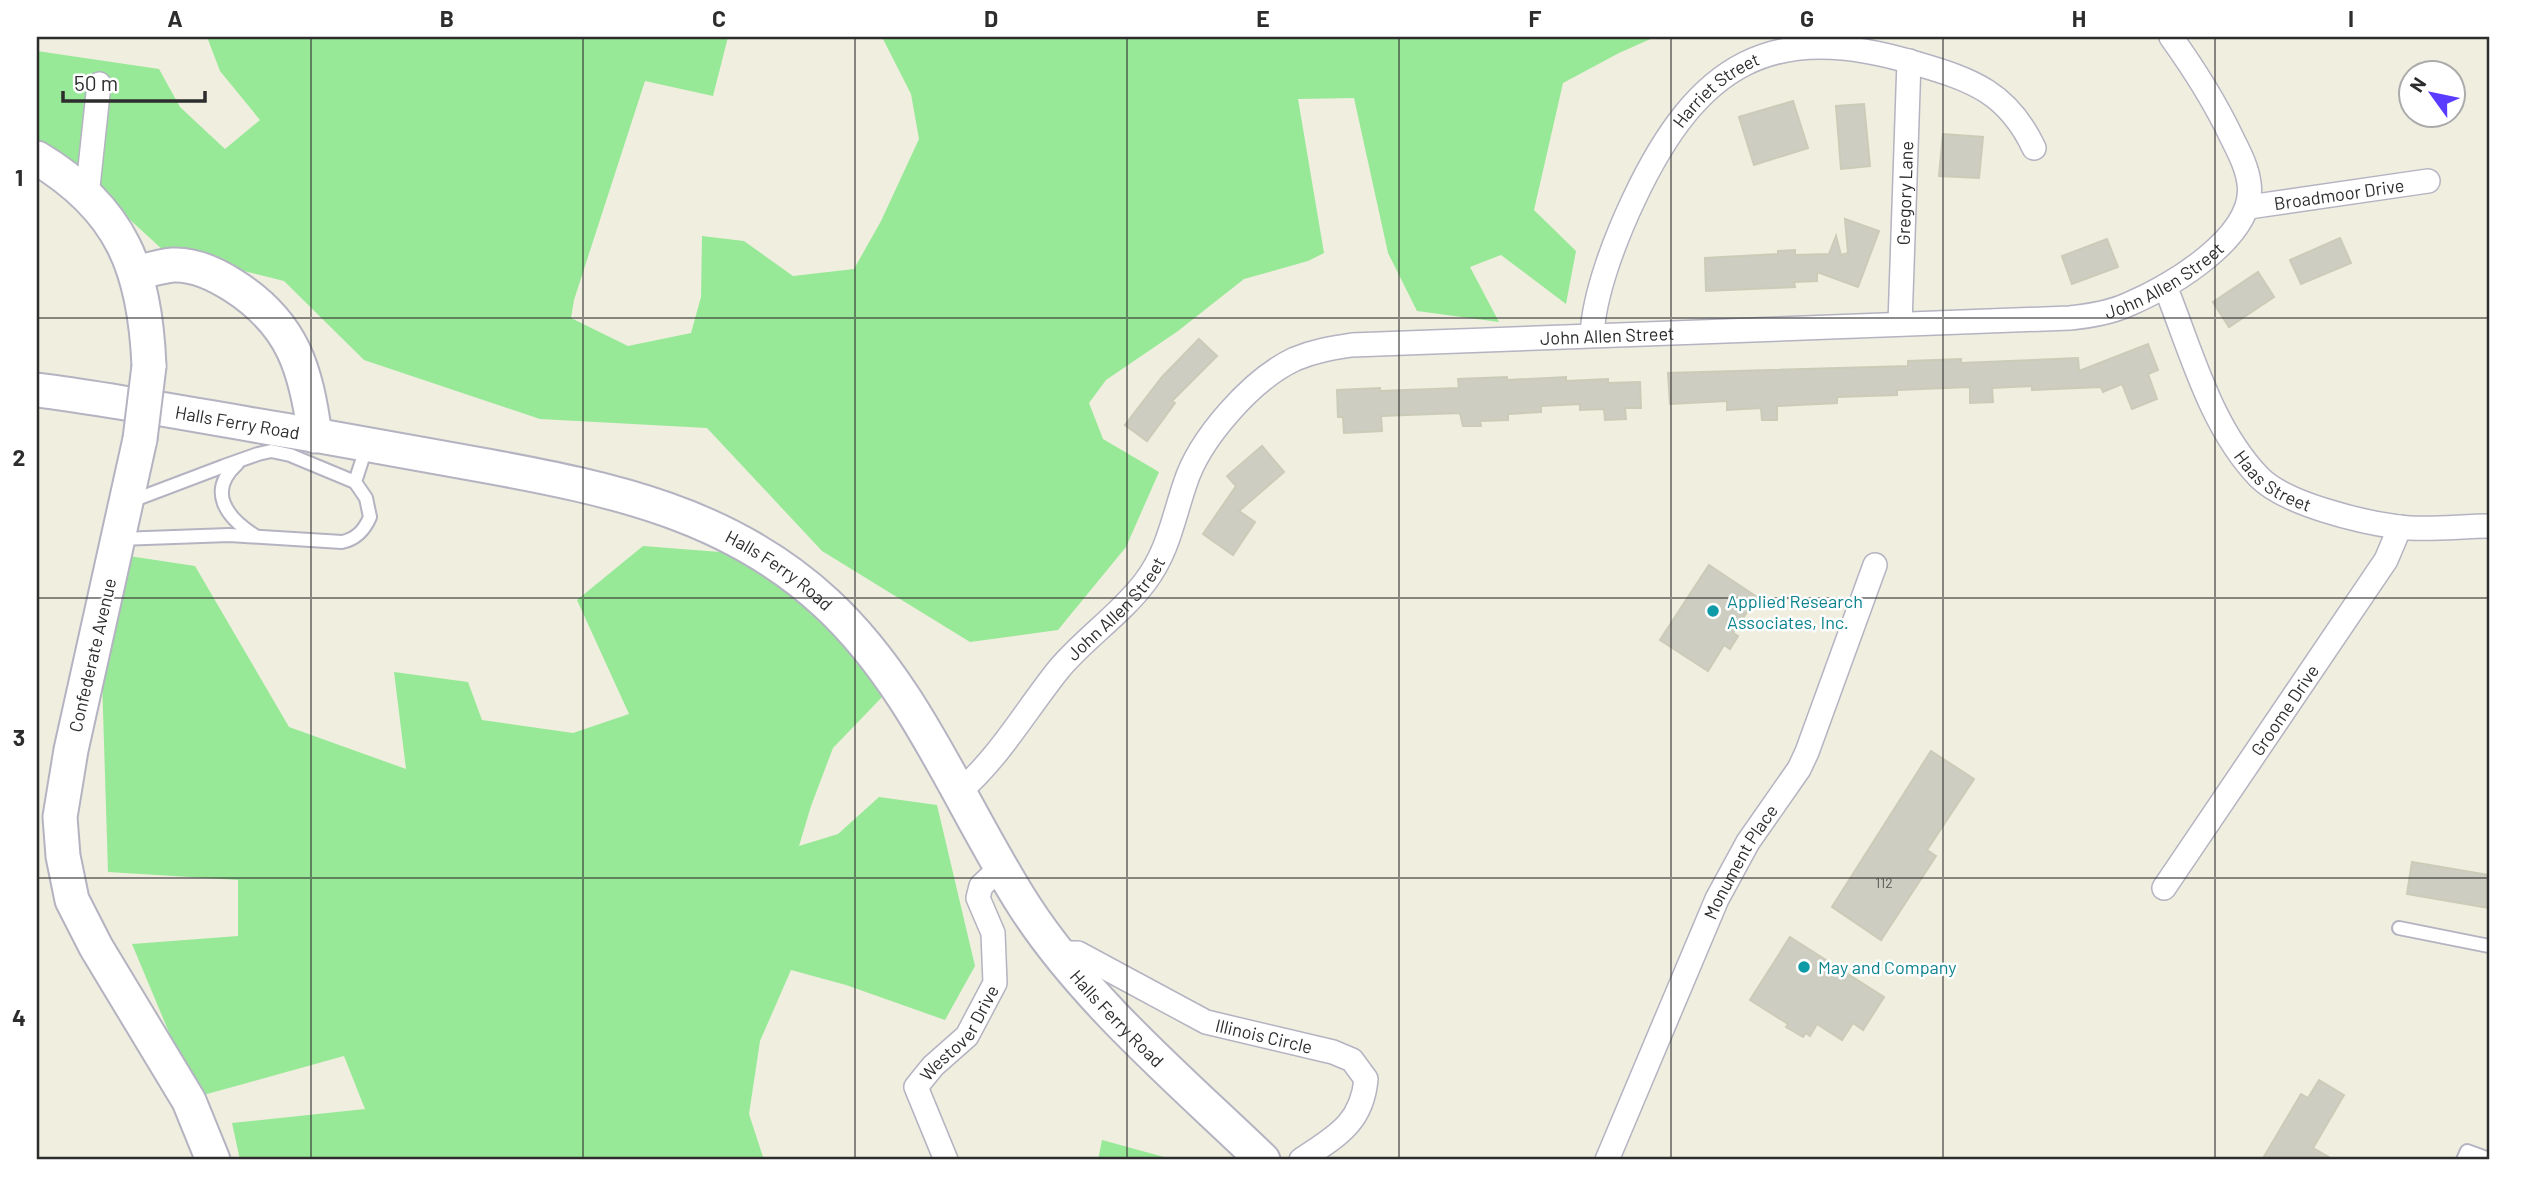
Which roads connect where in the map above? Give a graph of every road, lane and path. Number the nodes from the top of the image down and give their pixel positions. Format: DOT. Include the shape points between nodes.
graph roads {
  1 [pos="2171,37"];
  2 [pos="1909,61"];
  3 [pos="99,84"];
  4 [pos="2034,148"];
  5 [pos="37,158"];
  6 [pos="2428,181"];
  7 [pos="87,196"];
  8 [pos="2249,207"];
  9 [pos="136,273"];
  10 [pos="2165,286"];
  11 [pos="1900,324"];
  12 [pos="1592,335"];
  13 [pos="37,390"];
  14 [pos="315,436"];
  15 [pos="368,444"];
  16 [pos="240,461"];
  17 [pos="355,482"];
  18 [pos="126,503"];
  19 [pos="2489,526"];
  20 [pos="2400,527"];
  21 [pos="257,537"];
  22 [pos="118,539"];
  23 [pos="1875,565"];
  24 [pos="959,792"];
  25 [pos="1001,867"];
  26 [pos="2164,888"];
  27 [pos="2399,929"];
  28 [pos="2489,946"];
  29 [pos="1057,953"];
  30 [pos="2489,1159"];
  31 [pos="213,1160"];
  32 [pos="946,1160"];
  33 [pos="1263,1160"];
  34 [pos="1301,1160"];
  35 [pos="1607,1160"];
  36 [pos="2463,1160"];
  1 -- 8 [label="street" via="2214,101 2243,160 2250,184"];
  2 -- 4 [label="street, Harriet Street" via="1973,82 1992,95 2013,112"];
  2 -- 11 [label="street, Gregory Lane"];
  2 -- 12 [label="street, Harriet Street" via="1849,47 1779,50 1736,68 1713,86 1669,134 1650,165 1626,216 1593,310"];
  3 -- 7 [label="street"];
  5 -- 7 [label="street, Confederate Avenue"];
  6 -- 8 [label="street, Broadmoor Drive"];
  7 -- 9 [label="street, Confederate Avenue" via="124,243"];
  8 -- 10 [label="street, John Allen Street" via="2230,235 2206,258"];
  9 -- 14 [label="street" via="174,265 209,272 265,309 293,346 302,368"];
  9 -- 18 [label="street, Confederate Avenue, bridge" via="148,327 149,366"];
  10 -- 11 [label="street, John Allen Street" via="2098,314"];
  10 -- 20 [label="street, Haas Street" via="2214,408 2246,463 2261,479 2280,493 2311,505"];
  11 -- 12 [label="street, John Allen Street"];
  12 -- 24 [label="street, John Allen Street" via="1352,345 1294,360 1267,377 1245,396 1200,453 1185,482 1163,554 1144,583 1061,668 977,776"];
  13 -- 14 [label="street, Halls Ferry Road"];
  14 -- 15 [label="street, Halls Ferry Road"];
  15 -- 17 [label="lane"];
  15 -- 24 [label="street, Halls Ferry Road" via="606,490 694,517 767,556 826,603 874,656"];
  16 -- 17 [label="lane" via="271,452 290,455"];
  16 -- 18 [label="lane"];
  16 -- 21 [label="lane" via="224,480 223,499 239,525"];
  17 -- 21 [label="lane" via="366,498 370,517 352,540"];
  18 -- 22 [label="street, Confederate Avenue"];
  19 -- 20 [label="street, Haas Street"];
  20 -- 26 [label="street, Groome Drive" via="2386,560"];
  21 -- 22 [label="lane"];
  22 -- 31 [label="street, Confederate Avenue" via="71,750 61,817 63,856 72,900 189,1101"];
  23 -- 35 [label="street, Monument Place" via="1807,752 1744,848 1717,899"];
  24 -- 25 [label="street, Halls Ferry Road"];
  25 -- 29 [label="street, Halls Ferry Road"];
  25 -- 32 [label="street, Westover Drive" via="981,886 978,898 993,933 995,983 967,1036 916,1087"];
  27 -- 28 [label="lane"];
  29 -- 33 [label="street, Halls Ferry Road" via="1130,1032"];
  29 -- 34 [label="street, Illinois Circle" via="1078,953 1206,1022 1352,1060 1366,1079 1359,1113 1338,1135"];
  30 -- 36 [label="lane" via="2467,1151"];
}
